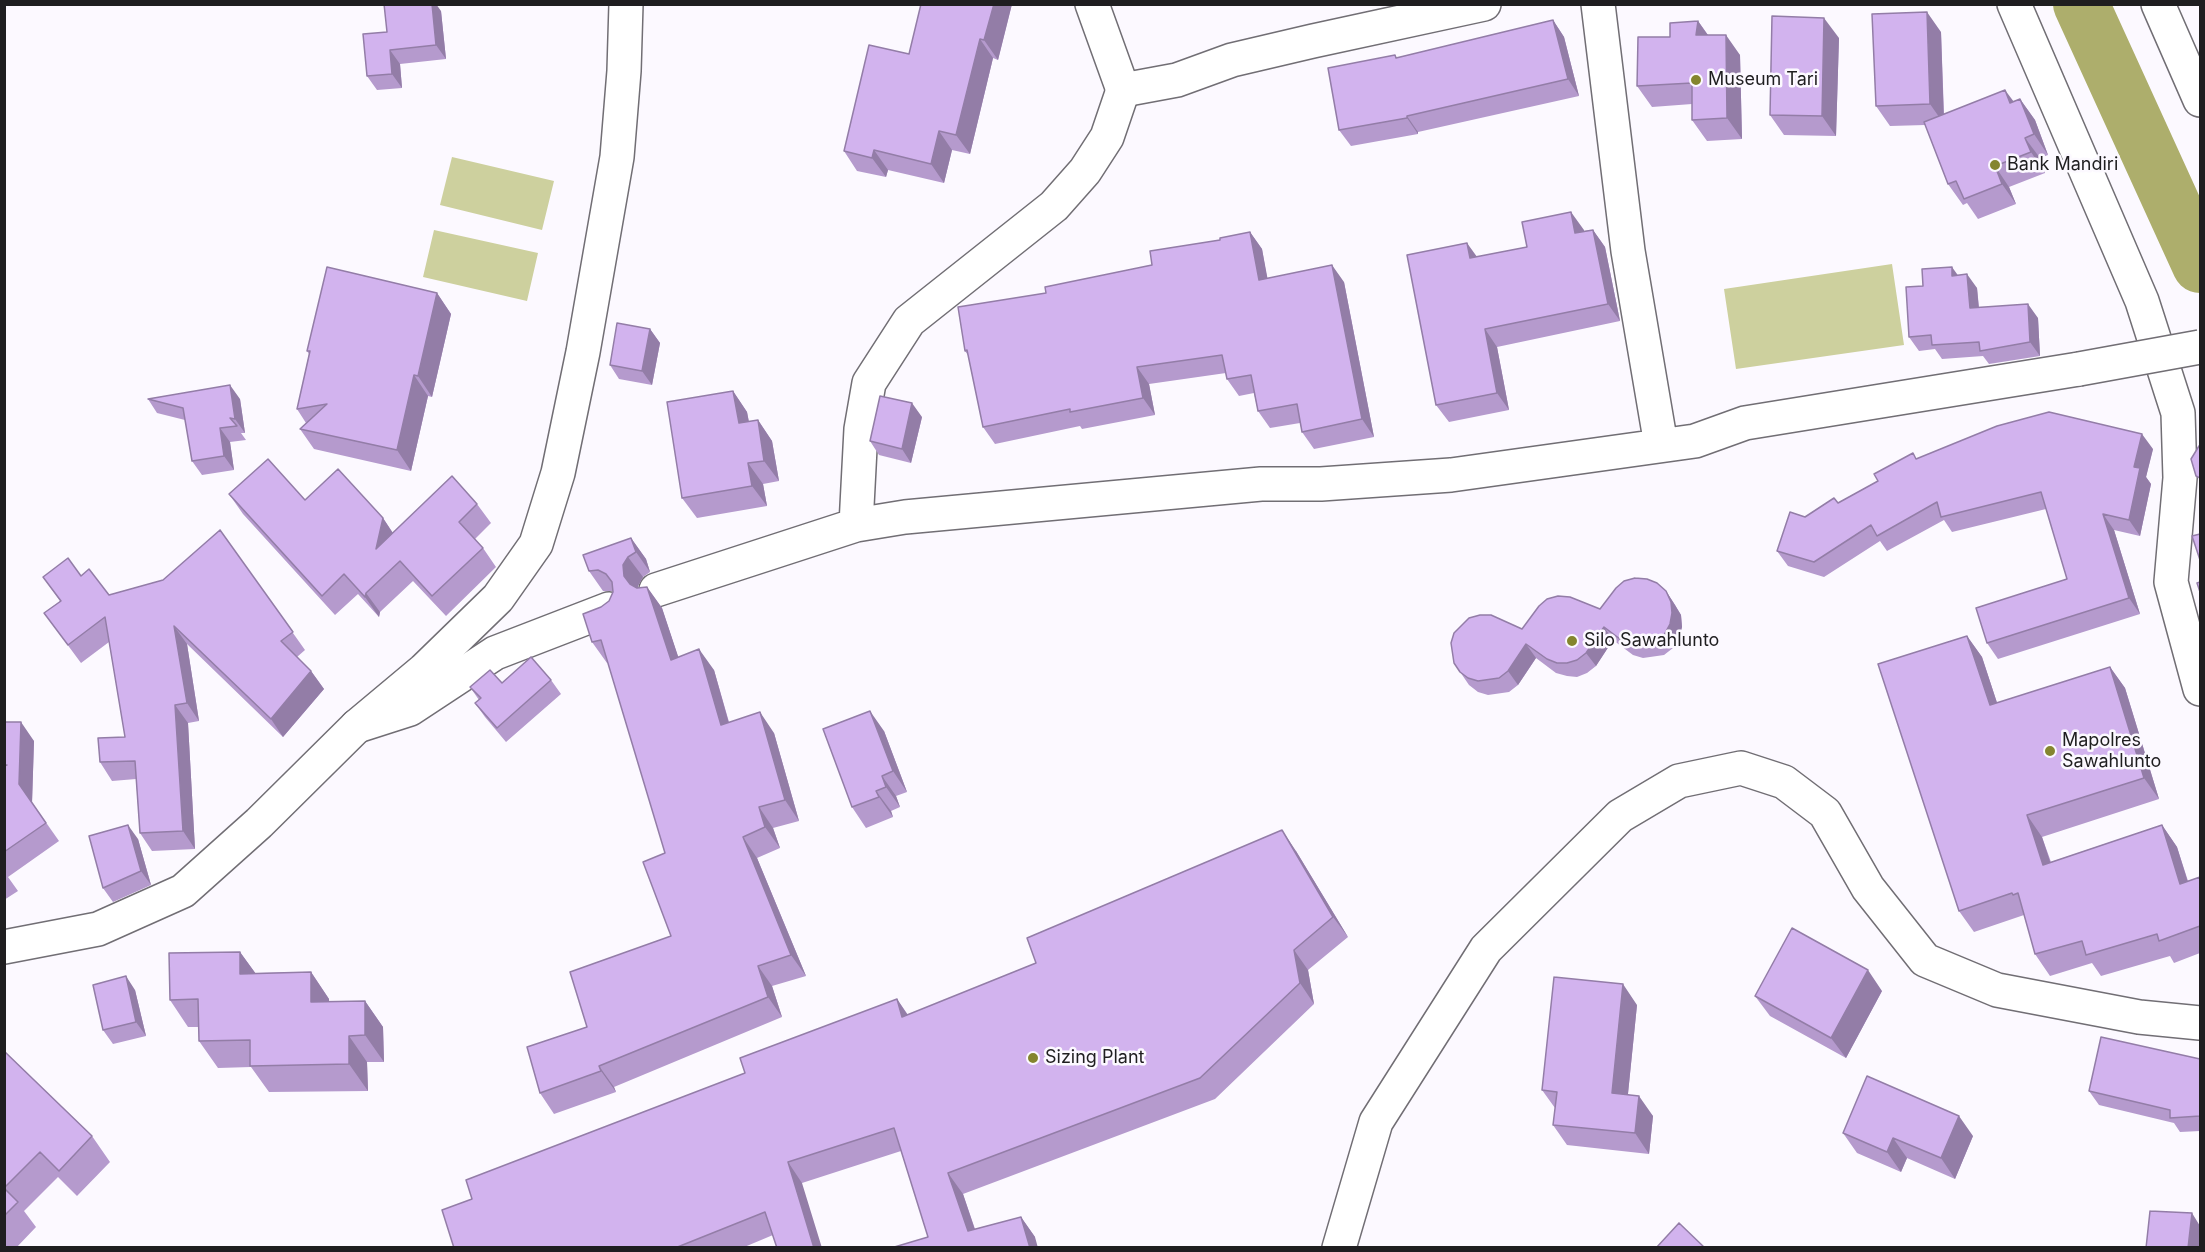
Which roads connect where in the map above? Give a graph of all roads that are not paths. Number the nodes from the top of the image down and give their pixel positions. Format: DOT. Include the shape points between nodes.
graph roads {
  1 [pos="626,4"];
  2 [pos="1092,4"];
  3 [pos="1484,4"];
  4 [pos="1598,4"];
  5 [pos="2014,4"];
  6 [pos="2158,4"];
  7 [pos="1123,90"];
  8 [pos="2200,100"];
  9 [pos="2200,347"];
  10 [pos="1661,445"];
  11 [pos="856,525"];
  12 [pos="656,590"];
  13 [pos="609,609"];
  14 [pos="2200,689"];
  15 [pos="357,726"];
  16 [pos="4,947"];
  17 [pos="2200,1023"];
  18 [pos="1340,1248"];
  1 -- 15 [label="street" via="617,158 558,474 536,544 498,598 424,670"];
  2 -- 7 [label="street"];
  3 -- 7 [label="street" via="1232,60 1177,80"];
  4 -- 10 [label="street" via="1628,251"];
  5 -- 14 [label="street" via="2142,301 2178,413 2180,478 2171,582"];
  6 -- 8 [label="street"];
  7 -- 11 [label="street" via="1107,137 1085,171 1054,206 909,321 869,383 861,429"];
  9 -- 10 [label="street, bridge" via="1745,423 1695,441"];
  10 -- 11 [label="street" via="1451,475 1250,485 905,517"];
  11 -- 12 [label="street"];
  13 -- 15 [label="street" via="495,653 410,709"];
  15 -- 16 [label="street" via="183,891 98,929"];
  17 -- 18 [label="street" via="2139,1017 1997,990 1925,960 1868,888 1825,813 1785,782 1741,768 1679,781 1620,816 1486,948 1376,1122"];
}
